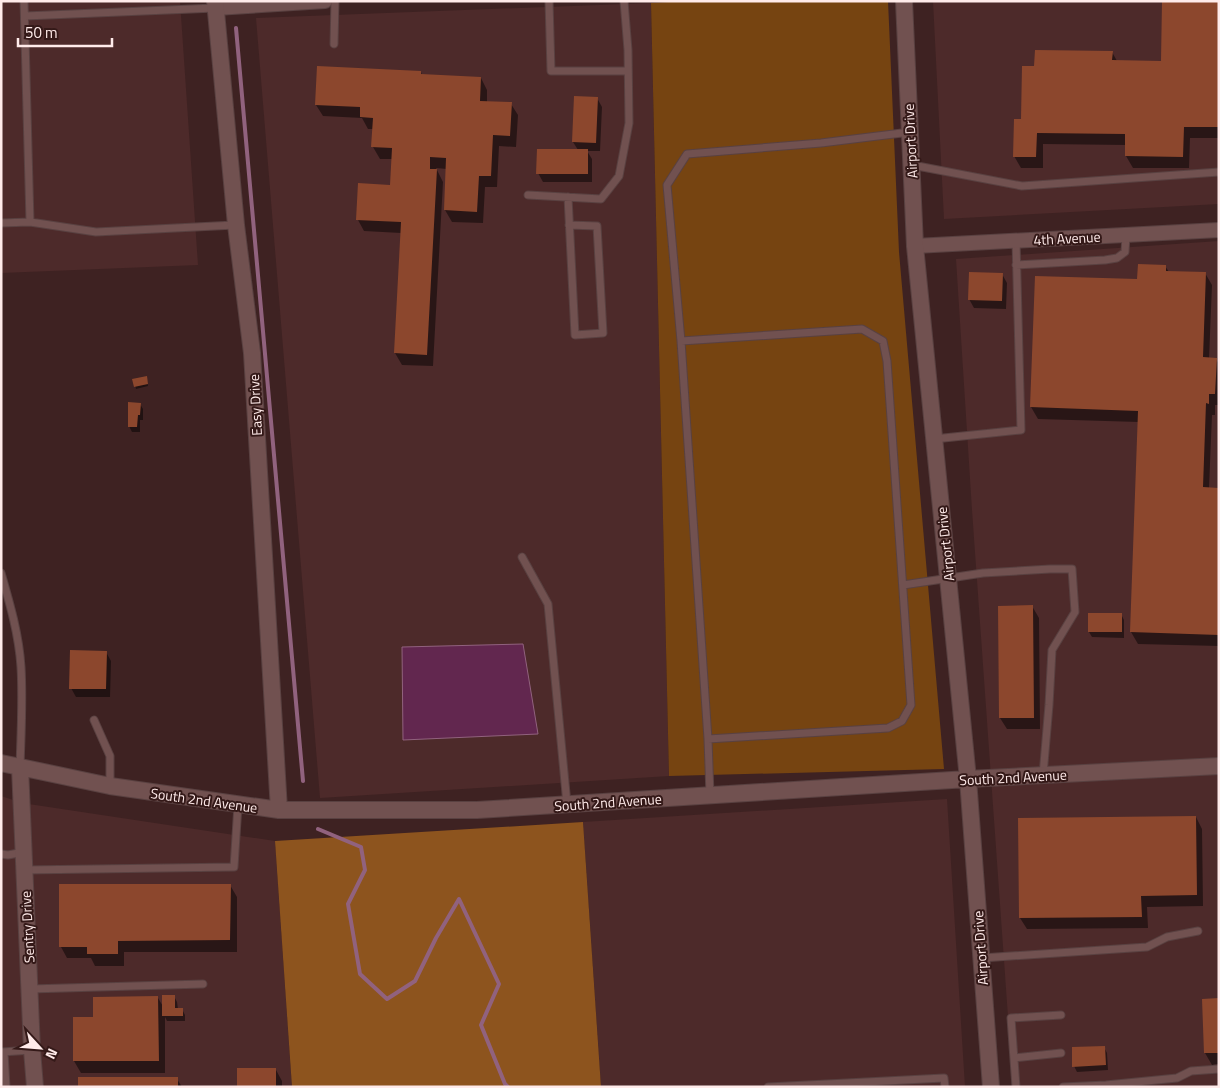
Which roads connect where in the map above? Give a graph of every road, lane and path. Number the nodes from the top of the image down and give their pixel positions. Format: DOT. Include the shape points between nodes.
graph roads {
  1 [pos="24,1"];
  2 [pos="325,1"];
  3 [pos="335,1"];
  4 [pos="549,1"];
  5 [pos="624,1"];
  6 [pos="904,1"];
  7 [pos="215,5"];
  8 [pos="25,16"];
  9 [pos="334,44"];
  10 [pos="628,71"];
  11 [pos="910,132"];
  12 [pos="911,165"];
  13 [pos="1219,172"];
  14 [pos="528,195"];
  15 [pos="568,197"];
  16 [pos="30,222"];
  17 [pos="1,223"];
  18 [pos="236,225"];
  19 [pos="569,225"];
  20 [pos="1219,230"];
  21 [pos="1126,235"];
  22 [pos="1219,238"];
  23 [pos="1016,241"];
  24 [pos="915,246"];
  25 [pos="1016,266"];
  26 [pos="681,342"];
  27 [pos="934,439"];
  28 [pos="522,557"];
  29 [pos="1,573"];
  30 [pos="949,578"];
  31 [pos="903,585"];
  32 [pos="94,720"];
  33 [pos="708,739"];
  34 [pos="1,763"];
  35 [pos="1219,766"];
  36 [pos="20,767"];
  37 [pos="1043,775"];
  38 [pos="968,779"];
  39 [pos="110,786"];
  40 [pos="710,795"];
  41 [pos="567,804"];
  42 [pos="238,805"];
  43 [pos="279,810"];
  44 [pos="24,852"];
  45 [pos="1,854"];
  46 [pos="24,870"];
  47 [pos="1198,931"];
  48 [pos="981,958"];
  49 [pos="203,984"];
  50 [pos="30,988"];
  51 [pos="1060,1015"];
  52 [pos="32,1050"];
  53 [pos="3,1052"];
  54 [pos="1061,1053"];
  55 [pos="1014,1058"];
  56 [pos="1219,1069"];
  57 [pos="1106,1086"];
  58 [pos="6,1087"];
  59 [pos="35,1087"];
  60 [pos="768,1087"];
  61 [pos="945,1087"];
  62 [pos="991,1087"];
  63 [pos="1016,1087"];
  64 [pos="1063,1087"];
  1 -- 8 [label="lane"];
  2 -- 7 [label="street"];
  3 -- 9 [label="lane"];
  4 -- 10 [label="lane" via="552,71"];
  5 -- 10 [label="lane"];
  6 -- 11 [label="street, Airport Drive"];
  7 -- 8 [label="lane"];
  7 -- 18 [label="street, Easy Drive"];
  8 -- 16 [label="lane"];
  10 -- 15 [label="lane" via="629,123 619,176 601,198"];
  11 -- 12 [label="street, Airport Drive"];
  11 -- 26 [label="lane" via="687,154 667,185"];
  12 -- 13 [label="lane" via="1022,186"];
  12 -- 24 [label="street, Airport Drive"];
  14 -- 15 [label="lane"];
  15 -- 19 [label="lane"];
  16 -- 17 [label="lane"];
  16 -- 18 [label="lane" via="96,232"];
  18 -- 43 [label="street, Easy Drive" via="252,353"];
  19 -- 19 [label="lane" via="575,335 604,333 597,226"];
  20 -- 21 [label="street, 4th Avenue"];
  20 -- 22 [label="lane"];
  21 -- 23 [label="street, 4th Avenue"];
  21 -- 25 [label="lane" via="1125,252 1118,258"];
  23 -- 24 [label="street, 4th Avenue"];
  23 -- 25 [label="lane"];
  24 -- 27 [label="street, Airport Drive"];
  25 -- 27 [label="lane" via="1021,430"];
  26 -- 31 [label="lane" via="862,328 884,341"];
  26 -- 33 [label="lane"];
  27 -- 30 [label="street, Airport Drive"];
  28 -- 41 [label="lane" via="548,604"];
  29 -- 36 [label="lane" via="12,611 21,666"];
  30 -- 31 [label="lane"];
  30 -- 37 [label="lane" via="982,573 1072,569 1075,612 1052,650"];
  30 -- 38 [label="street, Airport Drive"];
  31 -- 33 [label="lane" via="911,704 902,722 888,728"];
  32 -- 39 [label="lane" via="110,756"];
  33 -- 40 [label="lane"];
  34 -- 36 [label="street, South 2nd Avenue"];
  35 -- 37 [label="street, South 2nd Avenue"];
  36 -- 39 [label="street, South 2nd Avenue"];
  36 -- 44 [label="street, Sentry Drive"];
  37 -- 38 [label="street, South 2nd Avenue"];
  38 -- 40 [label="street, South 2nd Avenue"];
  38 -- 48 [label="street, Airport Drive"];
  39 -- 42 [label="street, South 2nd Avenue"];
  40 -- 41 [label="street, South 2nd Avenue"];
  41 -- 43 [label="street, South 2nd Avenue" via="477,810"];
  42 -- 43 [label="street, South 2nd Avenue"];
  42 -- 46 [label="lane" via="234,867"];
  44 -- 45 [label="lane"];
  44 -- 46 [label="street, Sentry Drive"];
  46 -- 50 [label="street, Sentry Drive"];
  47 -- 48 [label="lane" via="1167,937 1147,946"];
  48 -- 62 [label="street, Airport Drive"];
  49 -- 50 [label="lane"];
  50 -- 52 [label="street, Sentry Drive"];
  51 -- 55 [label="lane" via="1011,1018"];
  52 -- 53 [label="lane"];
  52 -- 59 [label="street, Sentry Drive"];
  53 -- 58 [label="lane"];
  54 -- 55 [label="lane"];
  55 -- 63 [label="lane"];
  56 -- 57 [label="lane" via="1191,1071 1177,1078"];
  57 -- 64 [label="lane"];
  60 -- 61 [label="lane" via="944,1078"];
}
